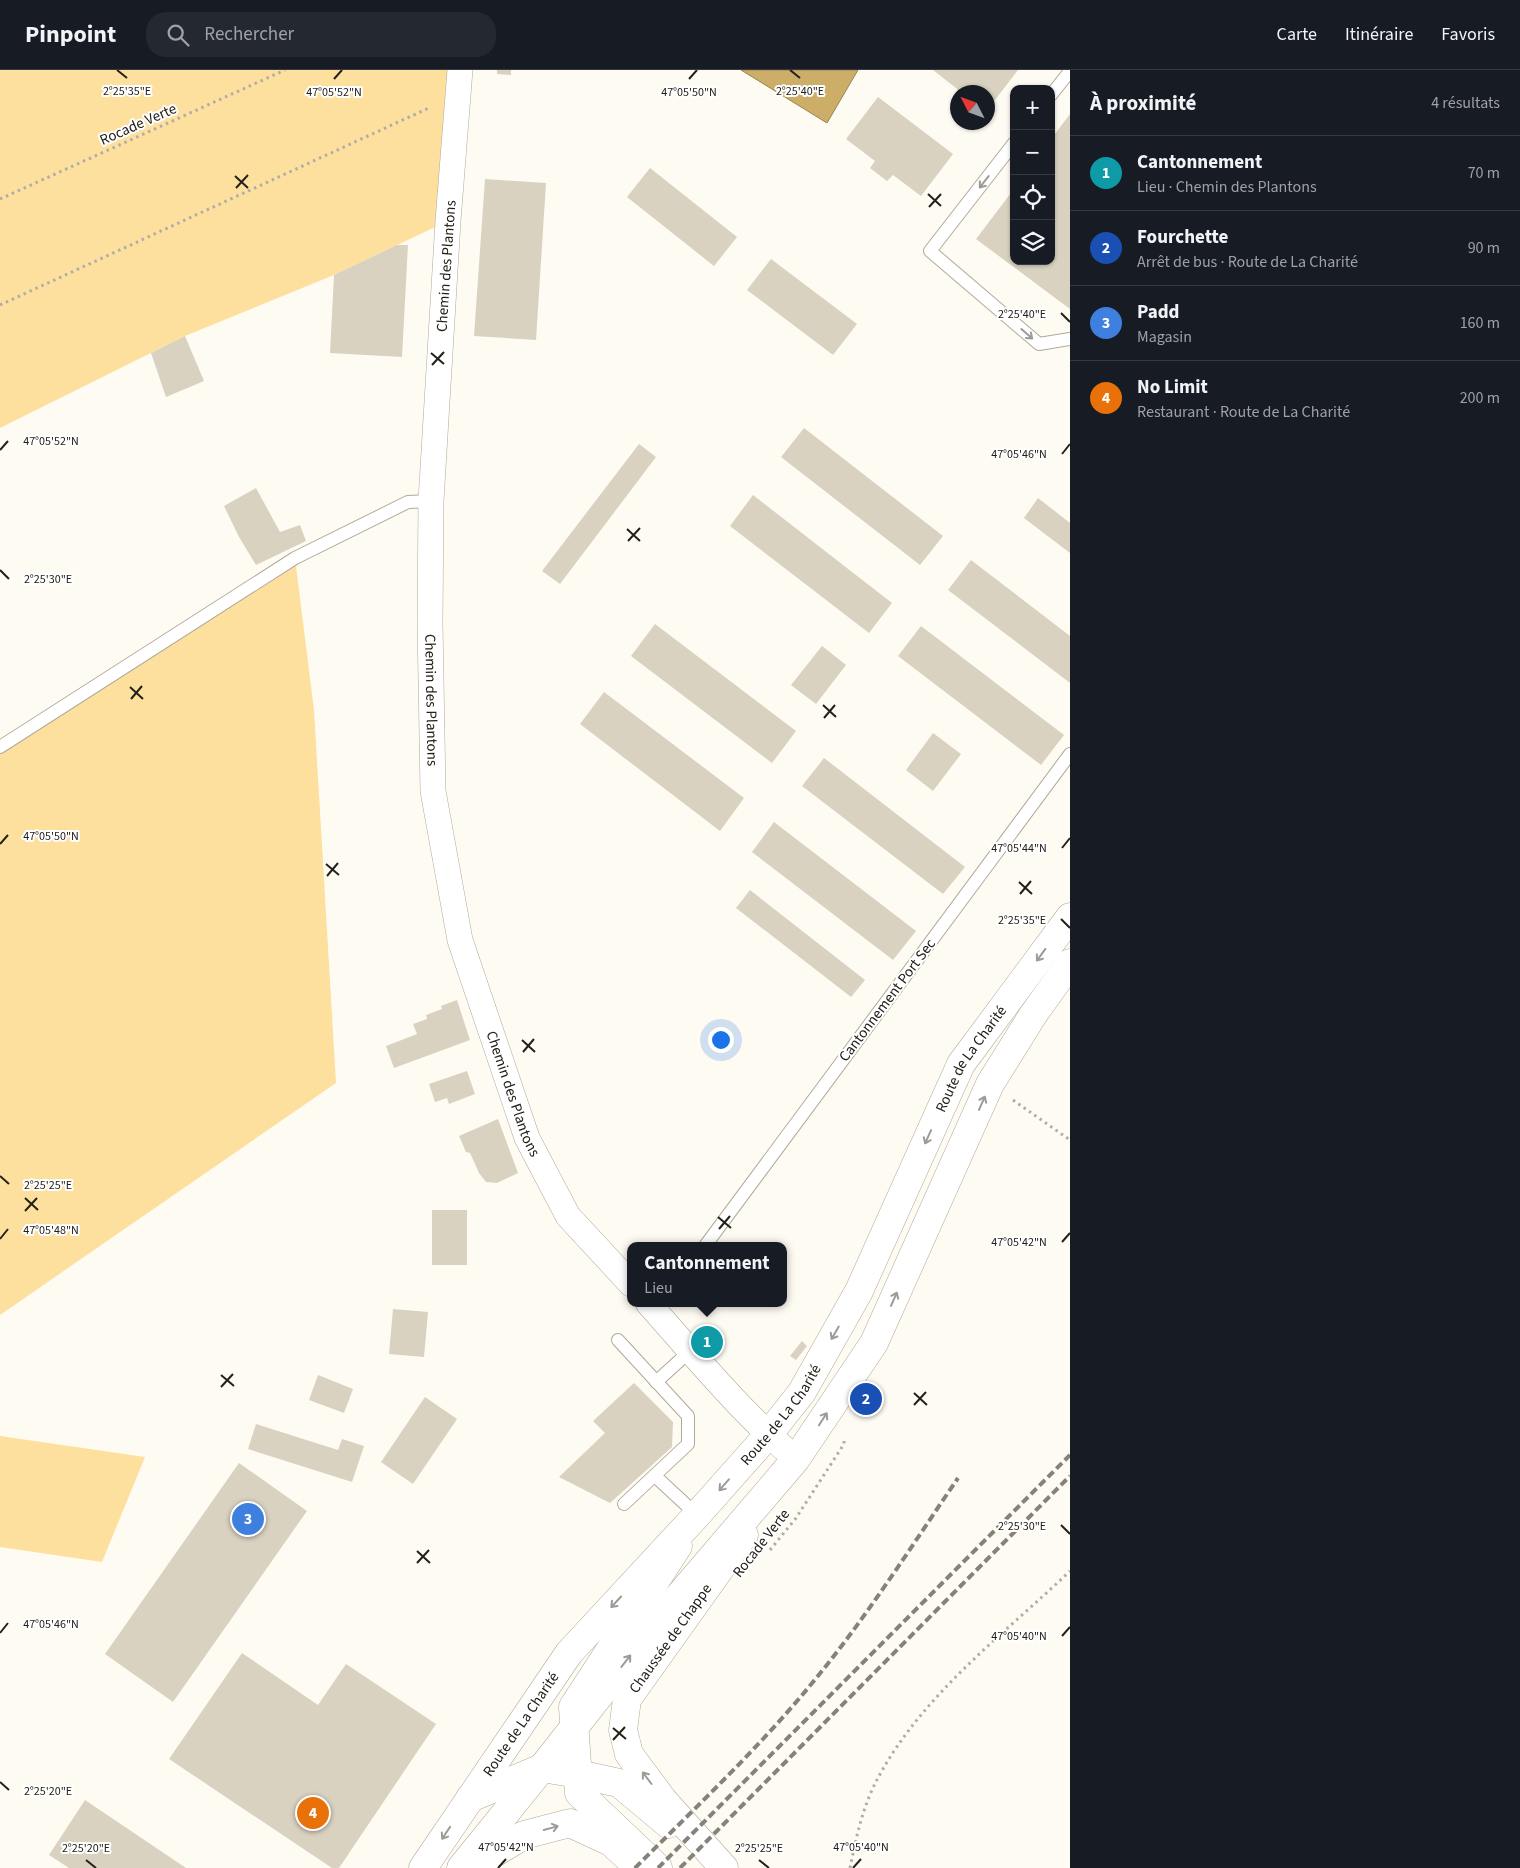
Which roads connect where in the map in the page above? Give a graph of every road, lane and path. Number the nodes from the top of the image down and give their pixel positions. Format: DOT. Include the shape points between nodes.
graph roads {
  1 [pos="285,70"];
  2 [pos="460,70"];
  3 [pos="1070,71"];
  4 [pos="1055,90"];
  5 [pos="458,104"];
  6 [pos="1010,148"];
  7 [pos="0,199"];
  8 [pos="0,305"];
  9 [pos="1070,339"];
  10 [pos="431,501"];
  11 [pos="0,748"];
  12 [pos="1070,754"];
  13 [pos="1070,916"];
  14 [pos="1070,963"];
  15 [pos="990,1084"];
  16 [pos="1070,1140"];
  17 [pos="707,1242"];
  18 [pos="627,1280"];
  19 [pos="656,1307"];
  20 [pos="618,1340"];
  21 [pos="690,1351"];
  22 [pos="656,1382"];
  23 [pos="843,1434"];
  24 [pos="768,1435"];
  25 [pos="796,1459"];
  26 [pos="655,1476"];
  27 [pos="624,1504"];
  28 [pos="697,1515"];
  29 [pos="766,1555"];
  30 [pos="1070,1570"];
  31 [pos="574,1727"];
  32 [pos="542,1768"];
  33 [pos="578,1774"];
  34 [pos="470,1798"];
  35 [pos="423,1868"];
  36 [pos="461,1868"];
  37 [pos="481,1868"];
  38 [pos="639,1868"];
  39 [pos="658,1868"];
  40 [pos="711,1868"];
  41 [pos="724,1868"];
  42 [pos="850,1868"];
  1 -- 7 [label="path, Rocade Verte"];
  2 -- 5 [label="street, Chemin des Plantons"];
  3 -- 4 [label="lane"];
  5 -- 8 [label="path" via="430,107"];
  5 -- 10 [label="street, Chemin des Plantons"];
  6 -- 9 [label="lane, one-way" via="930,251 1039,344"];
  10 -- 11 [label="lane" via="408,502 295,558"];
  10 -- 18 [label="street, Chemin des Plantons" via="433,790 460,940 527,1138 568,1216"];
  12 -- 17 [label="lane, Cantonnement Port Sec"];
  13 -- 24 [label="main road, Route de La Charité, one-way" via="961,1064 859,1291 802,1392"];
  14 -- 15 [label="main road, Route de La Charité"];
  15 -- 16 [label="path"];
  25 -- 15 [label="main road, Route de La Charité, one-way" via="874,1344"];
  19 -- 21 [label="street"];
  20 -- 22 [label="lane"];
  21 -- 22 [label="lane"];
  21 -- 24 [label="street"];
  22 -- 26 [label="lane" via="688,1416 688,1444"];
  23 -- 29 [label="path, Rocade Verte" via="844,1444 796,1518"];
  24 -- 25 [label="street"];
  24 -- 28 [label="main road, Route de La Charité, one-way"];
  31 -- 25 [label="main road, Route de La Charité, one-way" via="662,1616"];
  41 -- 25 [label="main road, Chaussée de Chappe, one-way" via="663,1800 629,1754 623,1730 627,1699"];
  26 -- 27 [label="lane"];
  26 -- 28 [label="lane"];
  28 -- 31 [label="main road" via="573,1707"];
  28 -- 34 [label="main road, Route de La Charité, one-way" via="569,1653"];
  30 -- 42 [label="path" via="957,1675 901,1738 877,1779 858,1829"];
  31 -- 32 [label="main road, Route de La Charité"];
  31 -- 33 [label="main road"];
  32 -- 33 [label="main road"];
  32 -- 34 [label="main road"];
  32 -- 36 [label="main road, Route de La Charité"];
  33 -- 39 [label="main road" via="579,1793"];
  33 -- 40 [label="main road" via="620,1783 678,1833"];
  34 -- 35 [label="main road, Route de La Charité, one-way"];
  37 -- 38 [label="main road, one-way" via="491,1854 524,1835 570,1823 611,1842"];
}
